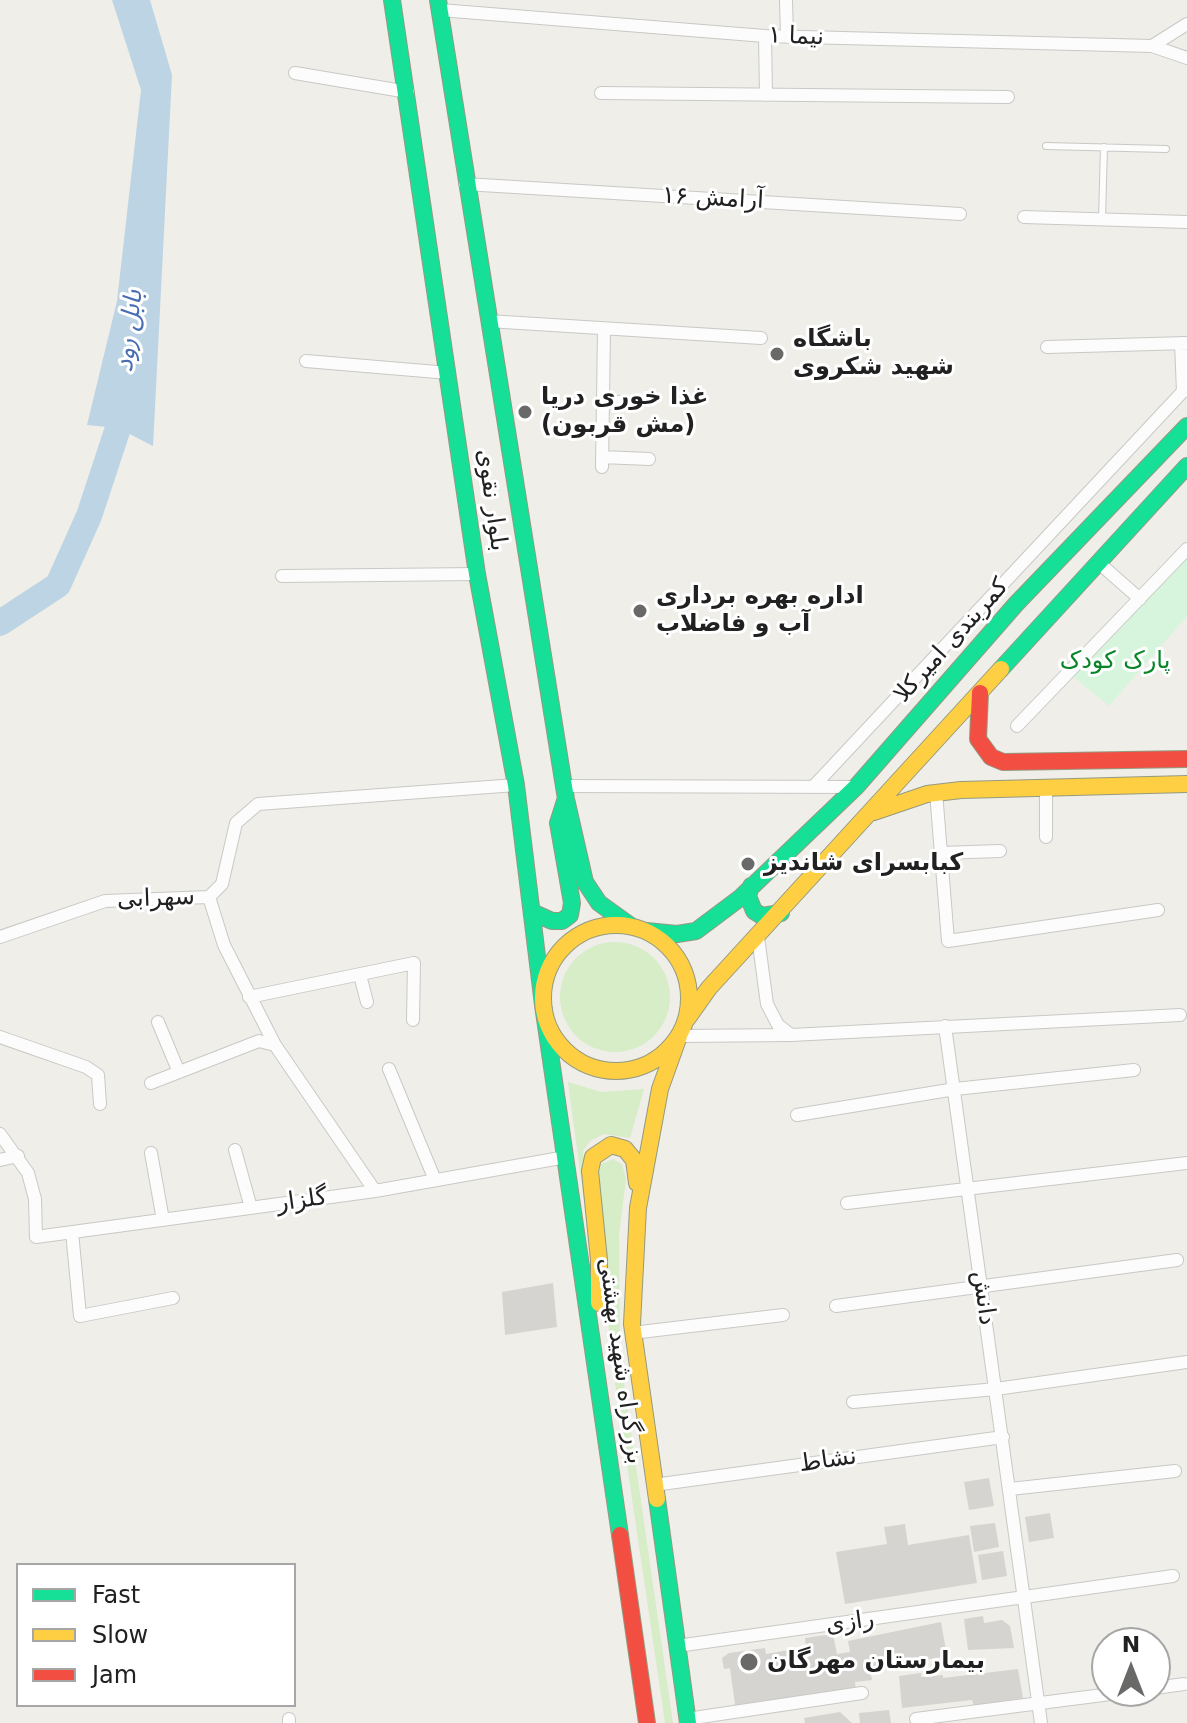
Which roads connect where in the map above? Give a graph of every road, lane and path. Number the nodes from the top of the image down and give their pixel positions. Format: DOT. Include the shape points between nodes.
graph roads {
  1 [pos="392,0"];
  2 [pos="786,0"];
  3 [pos="439,5"];
  4 [pos="1187,24"];
  5 [pos="765,36"];
  6 [pos="787,37"];
  7 [pos="1152,46"];
  8 [pos="1187,58"];
  9 [pos="295,73"];
  10 [pos="408,92"];
  11 [pos="601,93"];
  12 [pos="766,95"];
  13 [pos="1008,97"];
  14 [pos="1046,146"];
  15 [pos="1104,147"];
  16 [pos="1166,149"];
  17 [pos="465,184"];
  18 [pos="960,214"];
  19 [pos="1024,217"];
  20 [pos="1102,219"];
  21 [pos="1187,222"];
  22 [pos="488,321"];
  23 [pos="604,331"];
  24 [pos="761,338"];
  25 [pos="1184,343"];
  26 [pos="1047,347"];
  27 [pos="306,361"];
  28 [pos="449,373"];
  29 [pos="1185,390"];
  30 [pos="603,401"];
  31 [pos="638,403"];
  32 [pos="1187,426"];
  33 [pos="649,459"];
  34 [pos="1187,466"];
  35 [pos="1187,549"];
  36 [pos="1099,563"];
  37 [pos="477,574"];
  38 [pos="282,576"];
  39 [pos="999,590"];
  40 [pos="1140,599"];
  41 [pos="1016,604"];
  42 [pos="933,659"];
  43 [pos="953,675"];
  44 [pos="980,692"];
  45 [pos="1017,726"];
  46 [pos="1187,759"];
  47 [pos="1187,784"];
  48 [pos="516,785"];
  49 [pos="813,787"];
  50 [pos="856,787"];
  51 [pos="1046,787"];
  52 [pos="566,792"];
  53 [pos="936,792"];
  54 [pos="874,812"];
  55 [pos="1046,837"];
  56 [pos="1000,851"];
  57 [pos="941,853"];
  58 [pos="751,886"];
  59 [pos="209,897"];
  60 [pos="1158,910"];
  61 [pos="532,912"];
  62 [pos="781,913"];
  63 [pos="639,928"];
  64 [pos="0,937"];
  65 [pos="758,937"];
  66 [pos="360,975"];
  67 [pos="249,997"];
  68 [pos="367,1002"];
  69 [pos="543,1005"];
  70 [pos="1180,1015"];
  71 [pos="687,1019"];
  72 [pos="413,1020"];
  73 [pos="158,1022"];
  74 [pos="945,1026"];
  75 [pos="791,1035"];
  76 [pos="679,1036"];
  77 [pos="0,1037"];
  78 [pos="275,1045"];
  79 [pos="389,1069"];
  80 [pos="178,1070"];
  81 [pos="1134,1070"];
  82 [pos="151,1083"];
  83 [pos="955,1089"];
  84 [pos="100,1104"];
  85 [pos="797,1115"];
  86 [pos="0,1134"];
  87 [pos="235,1150"];
  88 [pos="151,1153"];
  89 [pos="18,1156"];
  90 [pos="566,1157"];
  91 [pos="0,1160"];
  92 [pos="1187,1163"];
  93 [pos="435,1180"];
  94 [pos="969,1189"];
  95 [pos="375,1191"];
  96 [pos="847,1203"];
  97 [pos="251,1208"];
  98 [pos="638,1208"];
  99 [pos="163,1220"];
  100 [pos="72,1232"];
  101 [pos="1177,1260"];
  102 [pos="982,1287"];
  103 [pos="173,1298"];
  104 [pos="836,1306"];
  105 [pos="783,1315"];
  106 [pos="632,1333"];
  107 [pos="1187,1362"];
  108 [pos="599,1373"];
  109 [pos="996,1389"];
  110 [pos="853,1402"];
  111 [pos="1003,1437"];
  112 [pos="1175,1471"];
  113 [pos="654,1485"];
  114 [pos="1010,1489"];
  115 [pos="1173,1576"];
  116 [pos="1023,1599"];
  117 [pos="677,1646"];
  118 [pos="1184,1684"];
  119 [pos="1171,1686"];
  120 [pos="862,1693"];
  121 [pos="1091,1697"];
  122 [pos="1039,1704"];
  123 [pos="916,1719"];
  124 [pos="687,1721"];
  125 [pos="647,1723"];
  126 [pos="1041,1723"];
  1 -- 10 [label="main road, بلوار نقوی"];
  2 -- 6 [label="street"];
  3 -- 5 [label="street, نیما ۱"];
  3 -- 17 [label="main road, بلوار نقوی"];
  4 -- 7 [label="street"];
  5 -- 6 [label="street, نیما ۱"];
  5 -- 12 [label="street"];
  6 -- 7 [label="street, نیما ۱"];
  7 -- 8 [label="street, نیما ۱"];
  9 -- 10 [label="street"];
  10 -- 28 [label="main road, بلوار نقوی"];
  11 -- 12 [label="street"];
  12 -- 13 [label="street"];
  14 -- 15 [label="lane"];
  15 -- 16 [label="lane"];
  15 -- 20 [label="lane"];
  17 -- 18 [label="street, آرامش ۱۶"];
  17 -- 22 [label="main road, بلوار نقوی"];
  19 -- 20 [label="street"];
  20 -- 21 [label="street"];
  22 -- 23 [label="street"];
  22 -- 52 [label="main road, بلوار نقوی"];
  23 -- 24 [label="street"];
  23 -- 30 [label="street"];
  25 -- 26 [label="street"];
  25 -- 29 [label="street"];
  27 -- 28 [label="street"];
  28 -- 37 [label="main road, بلوار نقوی"];
  29 -- 39 [label="street"];
  30 -- 31 [label="street"];
  30 -- 33 [label="street" via="602,462"];
  32 -- 41 [label="main road, کمربندی امیرکلا"];
  34 -- 36 [label="main road"];
  35 -- 40 [label="street"];
  36 -- 40 [label="street"];
  36 -- 44 [label="main road"];
  37 -- 38 [label="street"];
  37 -- 48 [label="main road, بلوار نقوی"];
  39 -- 41 [label="street"];
  39 -- 42 [label="street"];
  40 -- 45 [label="street"];
  41 -- 43 [label="main road, کمربندی امیرکلا"];
  42 -- 43 [label="street"];
  42 -- 49 [label="street"];
  43 -- 50 [label="main road, کمربندی امیرکلا"];
  44 -- 46 [label="main road" via="978,739 991,757 1003,762"];
  44 -- 54 [label="main road"];
  47 -- 51 [label="main road"];
  48 -- 59 [label="street, سهرابی" via="258,804 236,823 222,884"];
  48 -- 61 [label="main road, بلوار نقوی"];
  49 -- 50 [label="street"];
  49 -- 52 [label="street"];
  50 -- 58 [label="main road, کمربندی امیرکلا"];
  51 -- 53 [label="main road"];
  51 -- 55 [label="street"];
  52 -- 61 [label="main road" via="558,823 570,915 552,921"];
  52 -- 63 [label="main road, بلوار نقوی" via="585,882 599,903"];
  53 -- 54 [label="main road"];
  53 -- 57 [label="street"];
  54 -- 62 [label="main road"];
  56 -- 57 [label="street"];
  57 -- 60 [label="street" via="948,941"];
  58 -- 62 [label="main road" via="748,896 754,911 762,916"];
  58 -- 63 [label="main road, کمربندی امیرکلا" via="696,931"];
  59 -- 64 [label="street, سهرابی" via="105,901"];
  59 -- 67 [label="street"];
  61 -- 69 [label="main road, بلوار نقوی"];
  62 -- 65 [label="main road"];
  63 -- 69 [label="main road" via="597,927 567,944 547,972"];
  63 -- 71 [label="main road" via="662,940 683,967 690,1001"];
  65 -- 71 [label="main road"];
  65 -- 75 [label="street" via="767,1004 778,1025"];
  66 -- 67 [label="street"];
  66 -- 68 [label="street"];
  66 -- 72 [label="street" via="414,963"];
  67 -- 78 [label="street"];
  69 -- 76 [label="main road" via="547,1023 568,1053 600,1069 637,1068 668,1050"];
  69 -- 90 [label="main road, بزرگراه شهید بهشتی"];
  70 -- 74 [label="street"];
  71 -- 76 [label="main road"];
  73 -- 80 [label="street"];
  74 -- 75 [label="street"];
  74 -- 83 [label="street, دانش"];
  75 -- 76 [label="street"];
  76 -- 98 [label="main road, بزرگراه شهید بهشتی" via="660,1089"];
  77 -- 84 [label="street" via="98,1075"];
  78 -- 80 [label="street" via="259,1041"];
  78 -- 95 [label="street"];
  79 -- 93 [label="street"];
  80 -- 82 [label="street"];
  81 -- 83 [label="street"];
  83 -- 85 [label="street"];
  83 -- 94 [label="street, دانش"];
  86 -- 89 [label="street"];
  87 -- 97 [label="street"];
  88 -- 99 [label="street"];
  89 -- 91 [label="street"];
  89 -- 100 [label="street, گلزار" via="35,1199 36,1237"];
  90 -- 93 [label="street, گلزار"];
  90 -- 108 [label="main road, بزرگراه شهید بهشتی"];
  92 -- 94 [label="street"];
  93 -- 95 [label="street, گلزار"];
  94 -- 96 [label="street"];
  94 -- 102 [label="street, دانش"];
  95 -- 97 [label="street, گلزار"];
  97 -- 99 [label="street, گلزار"];
  98 -- 106 [label="main road, بزرگراه شهید بهشتی"];
  98 -- 108 [label="main road" via="630,1154 618,1146 604,1147 593,1157 590,1171 599,1260"];
  99 -- 100 [label="street, گلزار"];
  100 -- 103 [label="street" via="80,1316"];
  101 -- 102 [label="street"];
  102 -- 104 [label="street"];
  102 -- 109 [label="street, دانش"];
  105 -- 106 [label="street"];
  106 -- 113 [label="main road, بزرگراه شهید بهشتی"];
  107 -- 109 [label="street"];
  108 -- 125 [label="main road, بزرگراه شهید بهشتی"];
  109 -- 110 [label="street"];
  109 -- 111 [label="street, دانش"];
  111 -- 113 [label="street, نشاط"];
  111 -- 114 [label="street, دانش"];
  112 -- 114 [label="street"];
  113 -- 117 [label="main road, بزرگراه شهید بهشتی"];
  114 -- 116 [label="street, دانش"];
  115 -- 116 [label="street, رازی"];
  116 -- 117 [label="street, رازی"];
  116 -- 122 [label="street, دانش"];
  117 -- 124 [label="main road, بزرگراه شهید بهشتی"];
  118 -- 119 [label="street"];
  120 -- 124 [label="street"];
  121 -- 122 [label="street"];
  122 -- 123 [label="street"];
  122 -- 126 [label="street, دانش"];
}
